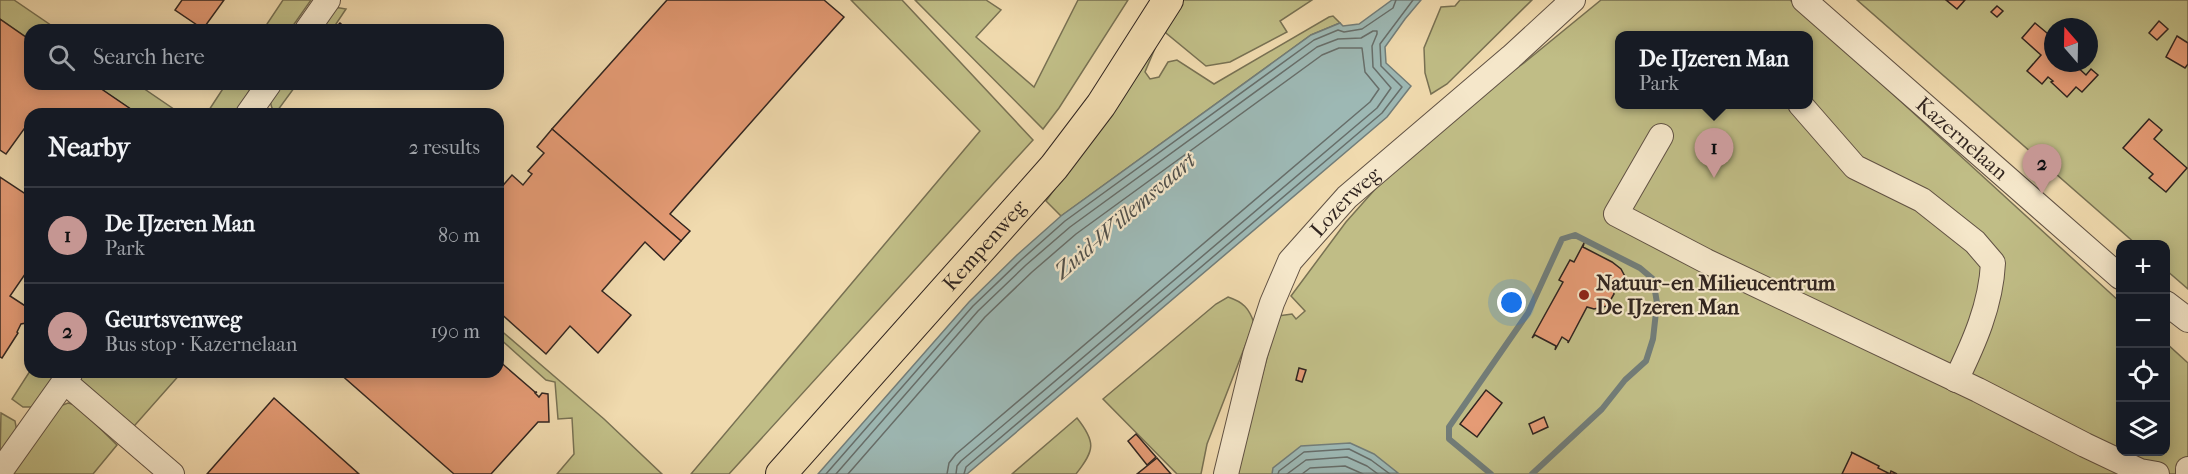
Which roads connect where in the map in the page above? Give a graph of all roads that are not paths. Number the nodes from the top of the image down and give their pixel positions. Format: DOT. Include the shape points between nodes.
graph roads {
  1 [pos="328,0"];
  2 [pos="1168,0"];
  3 [pos="1573,0"];
  4 [pos="1804,0"];
  5 [pos="311,24"];
  6 [pos="266,90"];
  7 [pos="255,108"];
  8 [pos="1804,109"];
  9 [pos="1660,136"];
  10 [pos="2116,273"];
  11 [pos="2170,306"];
  12 [pos="2188,320"];
  13 [pos="2170,324"];
  14 [pos="2188,337"];
  15 [pos="67,378"];
  16 [pos="69,378"];
  17 [pos="1956,380"];
  18 [pos="2188,469"];
  19 [pos="0,472"];
  20 [pos="172,474"];
  21 [pos="781,474"];
  22 [pos="1226,474"];
  23 [pos="2157,474"];
  24 [pos="2188,474"];
  1 -- 5 [label="street"];
  2 -- 21 [label="main road, Kempenweg" via="1101,105 1054,167"];
  3 -- 22 [label="street, Lozerweg" via="1347,197 1290,261 1255,355"];
  4 -- 10 [label="street, Kazernelaan"];
  6 -- 7 [label="street"];
  8 -- 17 [label="street" via="1856,166 1922,200 1975,242 1993,263 1992,285 1974,344"];
  9 -- 17 [label="street" via="1616,214"];
  11 -- 12 [label="street"];
  13 -- 14 [label="street"];
  15 -- 19 [label="street"];
  16 -- 20 [label="street"];
  17 -- 23 [label="street" via="2140,471"];
  18 -- 24 [label="street"];
}
